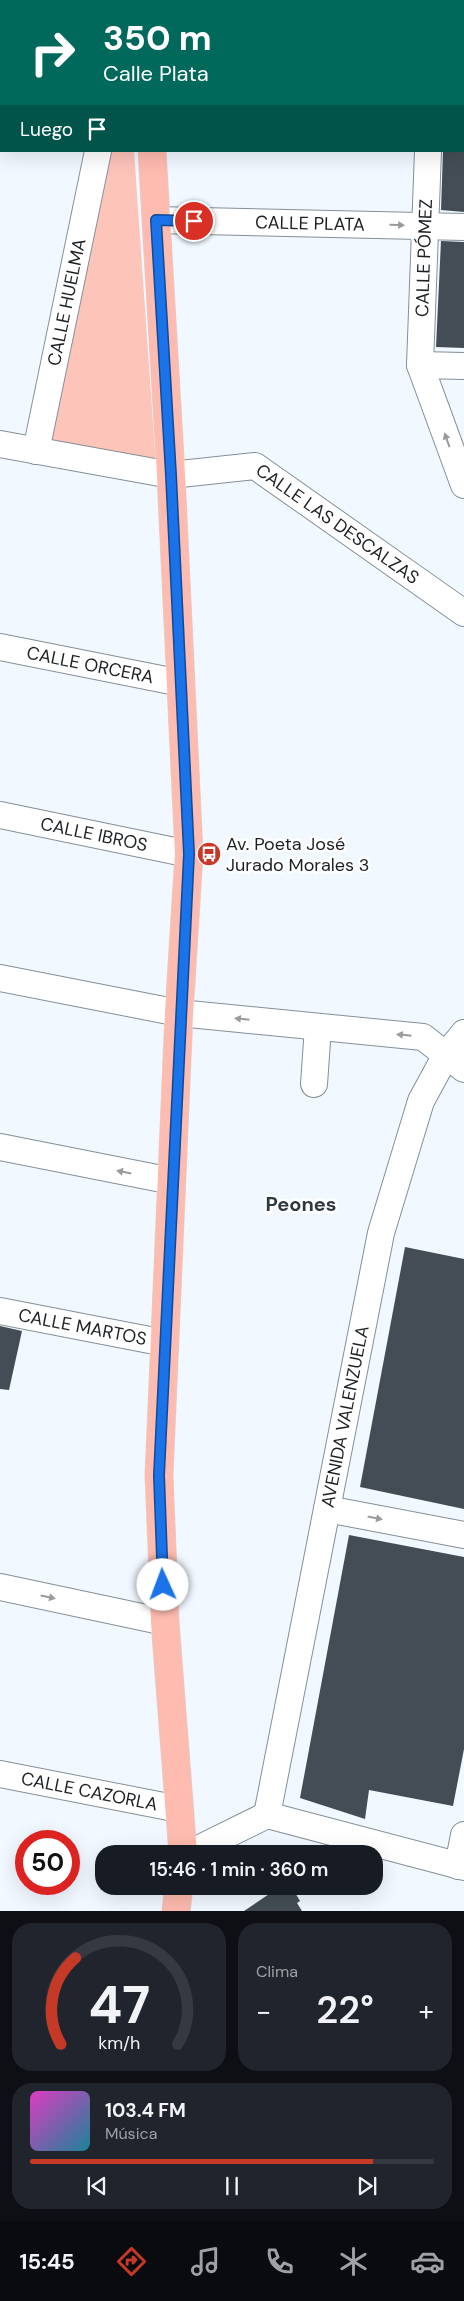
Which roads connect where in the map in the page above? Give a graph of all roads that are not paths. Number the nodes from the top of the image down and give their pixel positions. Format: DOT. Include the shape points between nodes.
graph roads {
  1 [pos="98,152"];
  2 [pos="152,152"];
  3 [pos="428,152"];
  4 [pos="156,220"];
  5 [pos="425,225"];
  6 [pos="464,227"];
  7 [pos="420,365"];
  8 [pos="464,366"];
  9 [pos="0,444"];
  10 [pos="36,451"];
  11 [pos="171,475"];
  12 [pos="464,485"];
  13 [pos="464,613"];
  14 [pos="1,653"];
  15 [pos="180,683"];
  16 [pos="0,814"];
  17 [pos="189,854"];
  18 [pos="0,978"];
  19 [pos="180,1013"];
  20 [pos="318,1027"];
  21 [pos="464,1033"];
  22 [pos="455,1062"];
  23 [pos="314,1084"];
  24 [pos="0,1147"];
  25 [pos="172,1181"];
  26 [pos="0,1311"];
  27 [pos="165,1343"];
  28 [pos="327,1509"];
  29 [pos="464,1535"];
  30 [pos="0,1587"];
  31 [pos="165,1622"];
  32 [pos="0,1774"];
  33 [pos="179,1809"];
  34 [pos="268,1814"];
  35 [pos="464,1835"];
  36 [pos="182,1845"];
  37 [pos="206,1845"];
  38 [pos="461,1867"];
  39 [pos="179,1895"];
  40 [pos="176,1911"];
  1 -- 10 [label="street, CALLE HUELMA"];
  2 -- 4 [label="main road"];
  3 -- 5 [label="street, CALLE PÓMEZ"];
  4 -- 5 [label="street, CALLE PLATA, one-way"];
  4 -- 11 [label="main road"];
  5 -- 6 [label="street, CALLE PLATA"];
  5 -- 7 [label="street, CALLE PÓMEZ"];
  7 -- 8 [label="street"];
  12 -- 7 [label="street, one-way"];
  9 -- 10 [label="street, CALLE LAS DESCALZAS"];
  10 -- 11 [label="street, CALLE LAS DESCALZAS"];
  11 -- 13 [label="street, CALLE LAS DESCALZAS" via="255,466"];
  11 -- 15 [label="main road"];
  14 -- 15 [label="street, CALLE ORCERA"];
  15 -- 17 [label="main road"];
  16 -- 17 [label="street, CALLE IBROS"];
  17 -- 19 [label="main road"];
  18 -- 19 [label="street"];
  20 -- 19 [label="street, one-way"];
  19 -- 25 [label="main road"];
  22 -- 20 [label="street, one-way" via="423,1037"];
  20 -- 23 [label="street"];
  21 -- 22 [label="street, AVENIDA VALENZUELA"];
  22 -- 28 [label="street, AVENIDA VALENZUELA" via="421,1101 381,1233"];
  25 -- 24 [label="street, one-way"];
  25 -- 27 [label="main road"];
  26 -- 27 [label="street, CALLE MARTOS"];
  27 -- 31 [label="main road" via="159,1475"];
  28 -- 29 [label="street, one-way"];
  28 -- 34 [label="street, AVENIDA VALENZUELA"];
  30 -- 31 [label="street, one-way"];
  31 -- 33 [label="main road"];
  32 -- 33 [label="street, CALLE CAZORLA"];
  33 -- 36 [label="main road"];
  34 -- 37 [label="street"];
  34 -- 38 [label="street"];
  35 -- 38 [label="street"];
  39 -- 40 [label="main road"];
}
